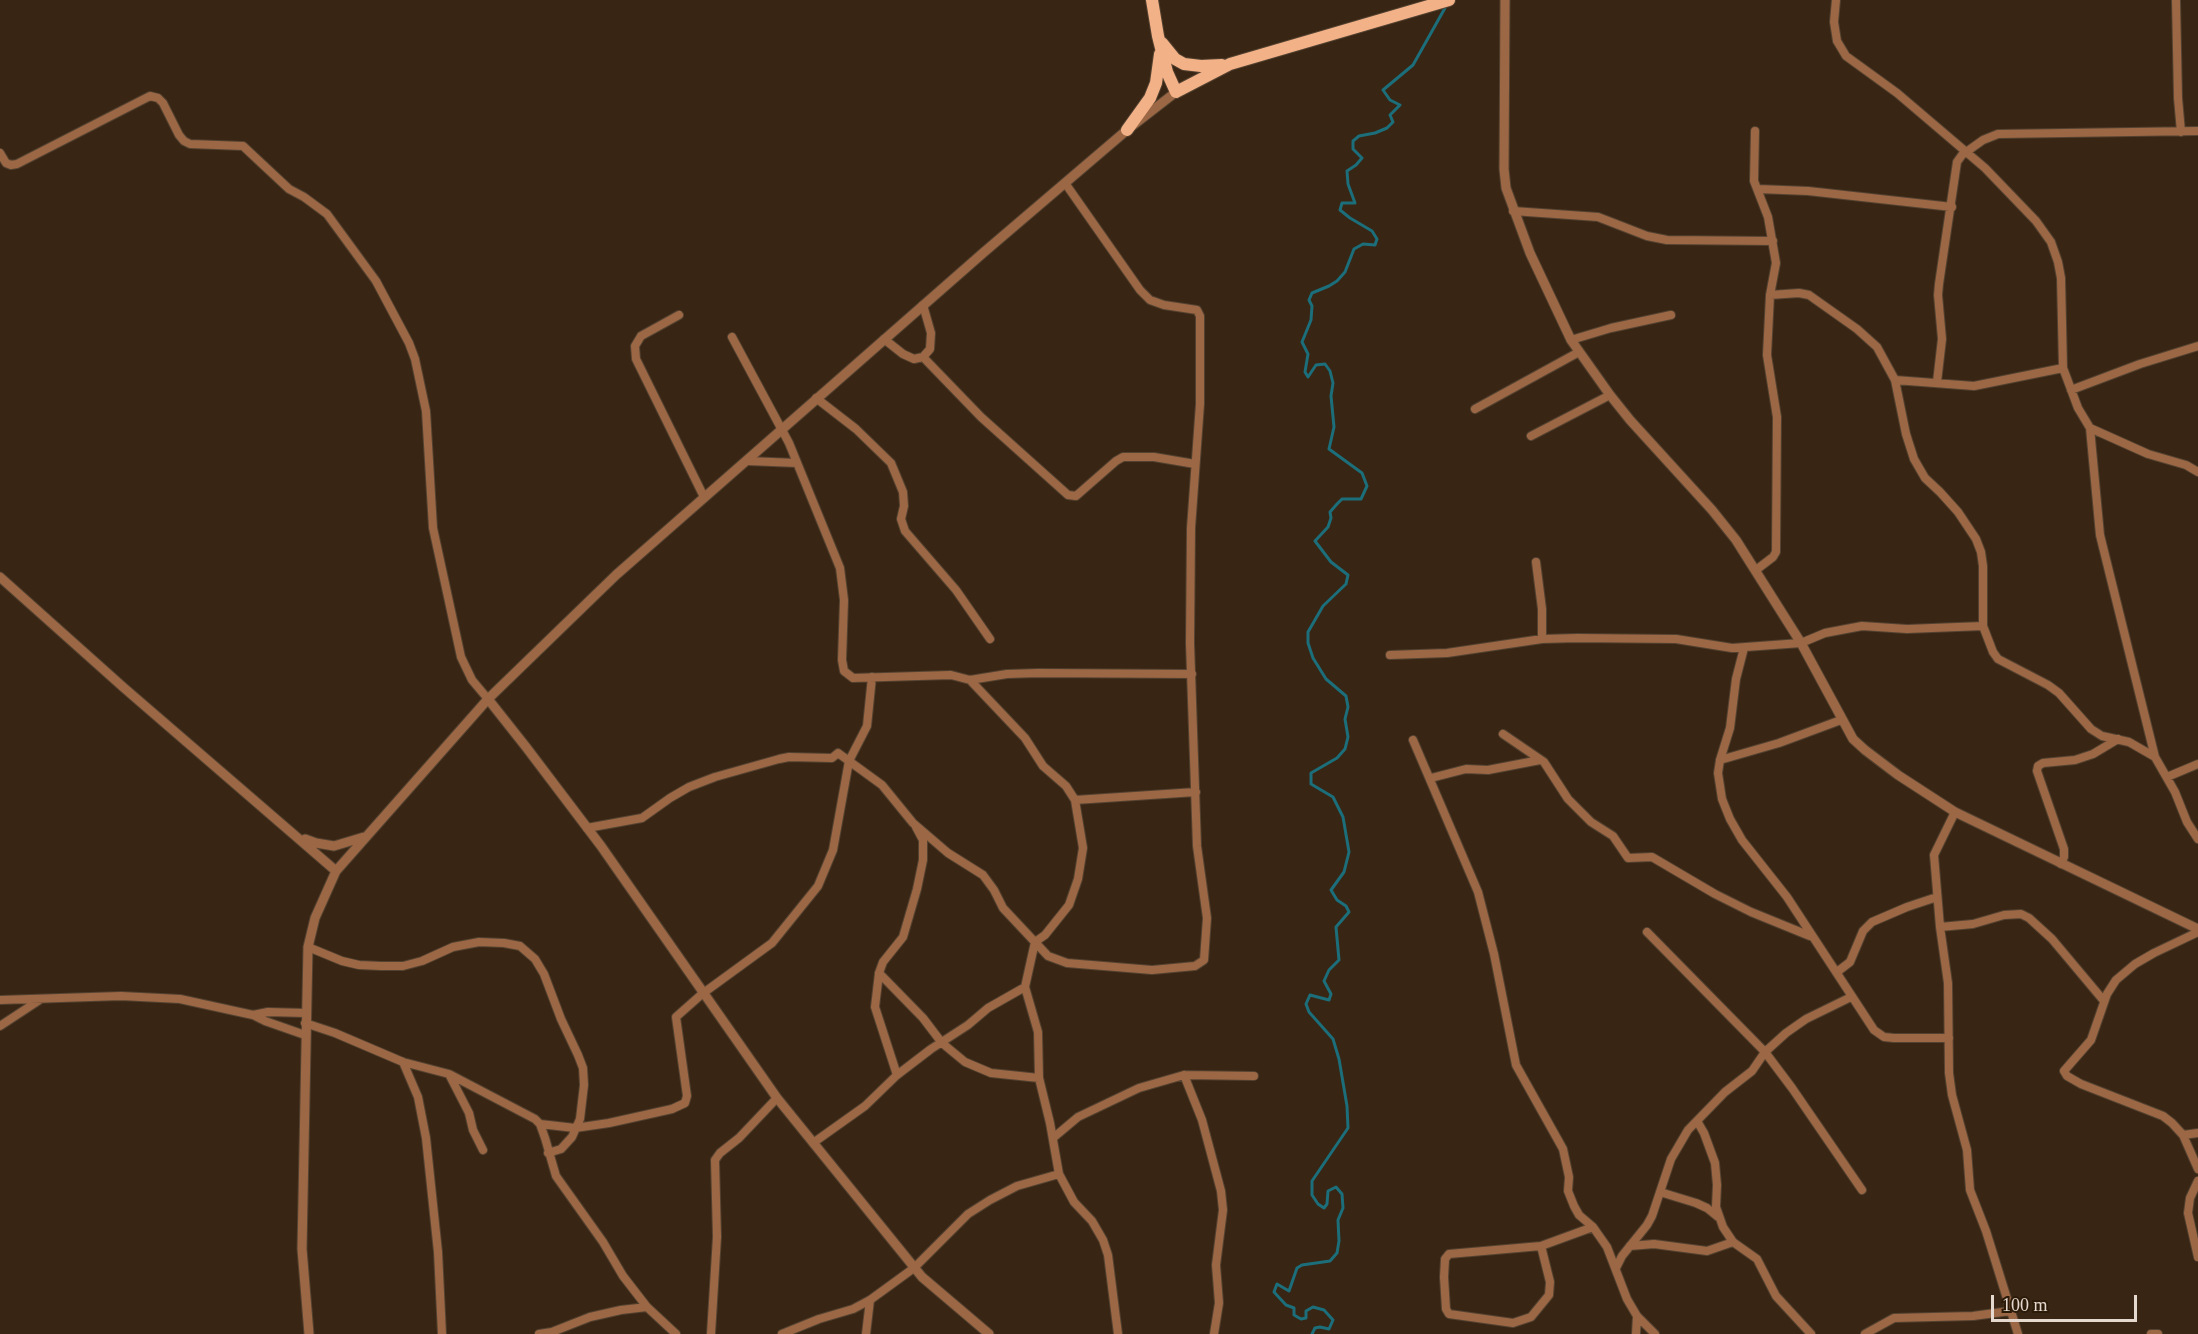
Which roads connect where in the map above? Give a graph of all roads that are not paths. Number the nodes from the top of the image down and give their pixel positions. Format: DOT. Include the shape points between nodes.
graph roads {
  1 [pos="1152,0"];
  2 [pos="1449,0"];
  3 [pos="1505,0"];
  4 [pos="1836,0"];
  5 [pos="2176,0"];
  6 [pos="1159,41"];
  7 [pos="1230,64"];
  8 [pos="1176,92"];
  9 [pos="1127,130"];
  10 [pos="2198,130"];
  11 [pos="1755,131"];
  12 [pos="2181,132"];
  13 [pos="1967,152"];
  14 [pos="0,153"];
  15 [pos="1065,183"];
  16 [pos="1758,189"];
  17 [pos="1952,207"];
  18 [pos="1513,211"];
  19 [pos="1773,241"];
  20 [pos="1770,295"];
  21 [pos="922,305"];
  22 [pos="679,315"];
  23 [pos="1671,315"];
  24 [pos="732,337"];
  25 [pos="884,339"];
  26 [pos="1571,339"];
  27 [pos="2198,346"];
  28 [pos="1579,352"];
  29 [pos="923,357"];
  30 [pos="2063,368"];
  31 [pos="1895,380"];
  32 [pos="1937,382"];
  33 [pos="2072,390"];
  34 [pos="1610,395"];
  35 [pos="816,398"];
  36 [pos="1475,409"];
  37 [pos="2090,428"];
  38 [pos="782,430"];
  39 [pos="1531,436"];
  40 [pos="747,461"];
  41 [pos="797,463"];
  42 [pos="1195,464"];
  43 [pos="2198,472"];
  44 [pos="704,497"];
  45 [pos="1536,562"];
  46 [pos="1756,570"];
  47 [pos="0,577"];
  48 [pos="1983,626"];
  49 [pos="990,639"];
  50 [pos="1542,639"];
  51 [pos="1801,643"];
  52 [pos="1744,648"];
  53 [pos="1390,655"];
  54 [pos="1192,674"];
  55 [pos="872,677"];
  56 [pos="970,680"];
  57 [pos="488,699"];
  58 [pos="1842,720"];
  59 [pos="1503,734"];
  60 [pos="2118,739"];
  61 [pos="1413,740"];
  62 [pos="2154,757"];
  63 [pos="1540,760"];
  64 [pos="1720,760"];
  65 [pos="849,761"];
  66 [pos="2198,764"];
  67 [pos="2167,777"];
  68 [pos="1431,778"];
  69 [pos="1196,792"];
  70 [pos="1075,800"];
  71 [pos="1955,812"];
  72 [pos="914,823"];
  73 [pos="587,828"];
  74 [pos="369,835"];
  75 [pos="299,837"];
  76 [pos="2198,839"];
  77 [pos="2061,864"];
  78 [pos="336,871"];
  79 [pos="1937,897"];
  80 [pos="1940,927"];
  81 [pos="2198,931"];
  82 [pos="1647,932"];
  83 [pos="1812,936"];
  84 [pos="1035,942"];
  85 [pos="308,947"];
  86 [pos="1837,972"];
  87 [pos="879,973"];
  88 [pos="1025,987"];
  89 [pos="702,994"];
  90 [pos="1851,997"];
  91 [pos="42,998"];
  92 [pos="0,1000"];
  93 [pos="2104,1001"];
  94 [pos="306,1013"];
  95 [pos="253,1014"];
  96 [pos="305,1023"];
  97 [pos="0,1026"];
  98 [pos="305,1035"];
  99 [pos="1949,1038"];
  100 [pos="942,1043"];
  101 [pos="1765,1052"];
  102 [pos="403,1062"];
  103 [pos="449,1074"];
  104 [pos="897,1075"];
  105 [pos="1184,1075"];
  106 [pos="1254,1076"];
  107 [pos="1039,1078"];
  108 [pos="777,1098"];
  109 [pos="1697,1120"];
  110 [pos="540,1124"];
  111 [pos="575,1128"];
  112 [pos="2198,1133"];
  113 [pos="2183,1135"];
  114 [pos="1053,1138"];
  115 [pos="813,1143"];
  116 [pos="483,1150"];
  117 [pos="548,1153"];
  118 [pos="2198,1169"];
  119 [pos="1059,1174"];
  120 [pos="2198,1180"];
  121 [pos="1862,1190"];
  122 [pos="1660,1192"];
  123 [pos="1718,1217"];
  124 [pos="1593,1227"];
  125 [pos="1733,1242"];
  126 [pos="1630,1245"];
  127 [pos="1541,1246"];
  128 [pos="2198,1257"];
  129 [pos="914,1268"];
  130 [pos="1617,1268"];
  131 [pos="870,1300"];
  132 [pos="647,1306"];
  133 [pos="2010,1311"];
  134 [pos="1637,1316"];
  135 [pos="309,1334"];
  136 [pos="442,1334"];
  137 [pos="539,1334"];
  138 [pos="676,1334"];
  139 [pos="711,1334"];
  140 [pos="782,1334"];
  141 [pos="866,1334"];
  142 [pos="989,1334"];
  143 [pos="1118,1334"];
  144 [pos="1214,1334"];
  145 [pos="1636,1334"];
  146 [pos="1655,1334"];
  147 [pos="1811,1334"];
  148 [pos="1865,1334"];
  149 [pos="2018,1334"];
  150 [pos="2151,1334"];
  151 [pos="2158,1334"];
  1 -- 6 [label="main road"];
  2 -- 7 [label="main road"];
  3 -- 18 [label="street" via="1504,169"];
  4 -- 13 [label="street" via="1837,40 1846,56"];
  5 -- 12 [label="street"];
  6 -- 7 [label="main road" via="1184,64"];
  6 -- 8 [label="main road"];
  6 -- 9 [label="main road" via="1156,83"];
  7 -- 8 [label="main road"];
  8 -- 9 [label="street"];
  9 -- 15 [label="street"];
  10 -- 12 [label="street"];
  11 -- 16 [label="street" via="1753,171"];
  12 -- 13 [label="street" via="1998,134"];
  13 -- 17 [label="street" via="1957,162"];
  13 -- 30 [label="street" via="2002,184 2051,242 2061,278"];
  14 -- 57 [label="street" via="6,163 17,165 150,96 163,103 184,141 243,146 289,189 327,214 376,280 415,359 426,411 433,528 461,657 472,680"];
  15 -- 21 [label="street"];
  15 -- 42 [label="street" via="1150,300 1197,310 1200,316"];
  16 -- 17 [label="street"];
  16 -- 19 [label="street"];
  17 -- 32 [label="street" via="1938,295 1942,339"];
  18 -- 19 [label="street" via="1598,217 1667,240"];
  18 -- 26 [label="street"];
  19 -- 20 [label="street" via="1776,263"];
  20 -- 31 [label="street" via="1799,293 1817,300 1877,347"];
  20 -- 46 [label="street" via="1767,355 1776,417 1776,552"];
  21 -- 25 [label="street"];
  21 -- 29 [label="street" via="931,333 930,348"];
  22 -- 44 [label="street" via="641,336 635,346 636,359"];
  23 -- 26 [label="street"];
  24 -- 38 [label="street"];
  25 -- 29 [label="street" via="903,354 914,359"];
  25 -- 35 [label="street"];
  26 -- 28 [label="street"];
  27 -- 33 [label="street"];
  28 -- 34 [label="street"];
  28 -- 36 [label="street"];
  29 -- 42 [label="street" via="981,417 1068,495 1076,496 1123,457"];
  30 -- 32 [label="street" via="1974,386"];
  30 -- 33 [label="street"];
  31 -- 32 [label="street"];
  31 -- 48 [label="street" via="1914,459 1925,478 1958,512 1981,552"];
  33 -- 37 [label="street"];
  34 -- 39 [label="street"];
  34 -- 46 [label="street" via="1712,510"];
  35 -- 38 [label="street"];
  35 -- 49 [label="street" via="891,463 903,492 904,531 956,590"];
  37 -- 43 [label="street"];
  37 -- 62 [label="street" via="2100,535"];
  38 -- 40 [label="street"];
  38 -- 41 [label="street"];
  40 -- 41 [label="street"];
  40 -- 44 [label="street"];
  41 -- 55 [label="street" via="844,582 844,671 853,678"];
  42 -- 54 [label="street" via="1190,576"];
  44 -- 57 [label="street" via="616,575"];
  45 -- 50 [label="street"];
  46 -- 51 [label="street"];
  47 -- 75 [label="street"];
  48 -- 51 [label="street" via="1862,626"];
  48 -- 60 [label="street" via="1998,659 2054,689 2091,729"];
  50 -- 52 [label="street" via="1676,639"];
  50 -- 53 [label="street" via="1447,653"];
  51 -- 52 [label="street"];
  51 -- 58 [label="street"];
  52 -- 64 [label="street" via="1730,728"];
  54 -- 56 [label="street" via="1038,672"];
  54 -- 69 [label="street"];
  55 -- 56 [label="street" via="951,675"];
  55 -- 65 [label="street" via="867,726"];
  56 -- 70 [label="street" via="1025,738 1043,766 1066,786"];
  57 -- 73 [label="street"];
  57 -- 74 [label="street"];
  58 -- 64 [label="street"];
  58 -- 71 [label="street" via="1865,750"];
  59 -- 63 [label="street"];
  60 -- 62 [label="street"];
  60 -- 77 [label="street" via="2093,754 2038,766 2064,849"];
  61 -- 68 [label="street"];
  62 -- 67 [label="street"];
  63 -- 68 [label="street" via="1488,770 1466,769"];
  63 -- 83 [label="street" via="1568,799 1591,822 1613,836 1628,858 1652,857 1751,912"];
  64 -- 83 [label="street" via="1722,799 1730,819"];
  65 -- 72 [label="street" via="882,785"];
  65 -- 73 [label="street" via="838,753 832,758 767,761 689,787 642,818"];
  65 -- 89 [label="street" via="833,850 818,886 772,943"];
  66 -- 67 [label="street"];
  67 -- 76 [label="street"];
  68 -- 124 [label="street" via="1478,892 1516,1065 1563,1149 1568,1191 1574,1206"];
  69 -- 70 [label="street"];
  69 -- 84 [label="street" via="1197,846 1207,918 1204,960 1195,966 1152,970 1097,967 1058,961"];
  70 -- 84 [label="street" via="1083,848 1074,895 1057,922"];
  71 -- 77 [label="street"];
  71 -- 79 [label="street" via="1934,855"];
  72 -- 84 [label="street" via="948,853 983,874 1003,908"];
  72 -- 87 [label="street" via="923,840 917,889 903,937 891,949"];
  73 -- 89 [label="street"];
  74 -- 75 [label="street" via="334,846"];
  74 -- 78 [label="street"];
  75 -- 78 [label="street"];
  77 -- 81 [label="street"];
  78 -- 85 [label="street" via="315,918"];
  79 -- 80 [label="street"];
  79 -- 86 [label="street" via="1872,922 1863,931 1850,962"];
  80 -- 93 [label="street" via="2021,914 2052,939"];
  80 -- 99 [label="street" via="1948,983"];
  81 -- 93 [label="street" via="2135,964 2110,986"];
  82 -- 101 [label="street"];
  83 -- 86 [label="street"];
  84 -- 88 [label="street"];
  85 -- 94 [label="street"];
  85 -- 111 [label="street" via="359,965 403,966 469,942 520,946 544,974 583,1068 582,1108"];
  86 -- 90 [label="street"];
  87 -- 100 [label="street"];
  87 -- 104 [label="street" via="875,1007"];
  88 -- 100 [label="street" via="988,1008"];
  88 -- 107 [label="street" via="1038,1032"];
  89 -- 108 [label="street"];
  89 -- 111 [label="street" via="675,1019 685,1103 609,1124"];
  90 -- 99 [label="street" via="1874,1030 1884,1037"];
  90 -- 101 [label="street" via="1806,1019"];
  91 -- 92 [label="street"];
  91 -- 95 [label="street" via="180,999"];
  91 -- 97 [label="street"];
  93 -- 113 [label="street" via="2091,1040 2064,1071 2067,1076 2163,1116"];
  94 -- 95 [label="street"];
  94 -- 96 [label="street"];
  95 -- 98 [label="street"];
  96 -- 98 [label="street"];
  96 -- 102 [label="street"];
  98 -- 135 [label="street" via="302,1249"];
  99 -- 133 [label="street" via="1952,1095 1966,1150 1970,1190"];
  100 -- 104 [label="street"];
  100 -- 107 [label="street" via="976,1068 998,1075"];
  101 -- 109 [label="street" via="1752,1071"];
  101 -- 121 [label="street"];
  102 -- 103 [label="street"];
  102 -- 136 [label="street" via="418,1097 426,1138"];
  103 -- 110 [label="street"];
  103 -- 116 [label="street"];
  104 -- 115 [label="street" via="865,1106"];
  105 -- 106 [label="street"];
  105 -- 114 [label="street" via="1139,1088 1087,1112"];
  105 -- 144 [label="street" via="1212,1150 1222,1200 1216,1265 1219,1303"];
  107 -- 114 [label="street"];
  108 -- 115 [label="street"];
  108 -- 139 [label="street" via="715,1160 717,1237"];
  109 -- 122 [label="street" via="1675,1151"];
  109 -- 123 [label="street" via="1714,1164"];
  110 -- 111 [label="street"];
  110 -- 117 [label="street"];
  111 -- 117 [label="street" via="568,1143"];
  112 -- 113 [label="street"];
  113 -- 118 [label="street"];
  114 -- 119 [label="street"];
  115 -- 129 [label="street"];
  117 -- 132 [label="street" via="556,1176"];
  119 -- 129 [label="street" via="1017,1186 982,1204"];
  119 -- 143 [label="street" via="1074,1202 1103,1240"];
  120 -- 128 [label="street" via="2188,1213"];
  122 -- 123 [label="street" via="1696,1203"];
  122 -- 126 [label="street" via="1647,1225"];
  123 -- 125 [label="street"];
  124 -- 127 [label="street"];
  124 -- 130 [label="street"];
  125 -- 126 [label="street" via="1707,1251"];
  125 -- 147 [label="street" via="1757,1259 1776,1296"];
  126 -- 130 [label="street"];
  127 -- 127 [label="street" via="1449,1254 1444,1277 1449,1314 1513,1323 1531,1317 1549,1295 1550,1282"];
  129 -- 131 [label="street"];
  129 -- 142 [label="street"];
  130 -- 134 [label="street"];
  131 -- 140 [label="street"];
  131 -- 141 [label="street"];
  132 -- 137 [label="street" via="590,1317"];
  132 -- 138 [label="street"];
  133 -- 148 [label="street" via="1894,1318"];
  133 -- 149 [label="street"];
  134 -- 145 [label="street"];
  134 -- 146 [label="street"];
  150 -- 151 [label="street"];
}
